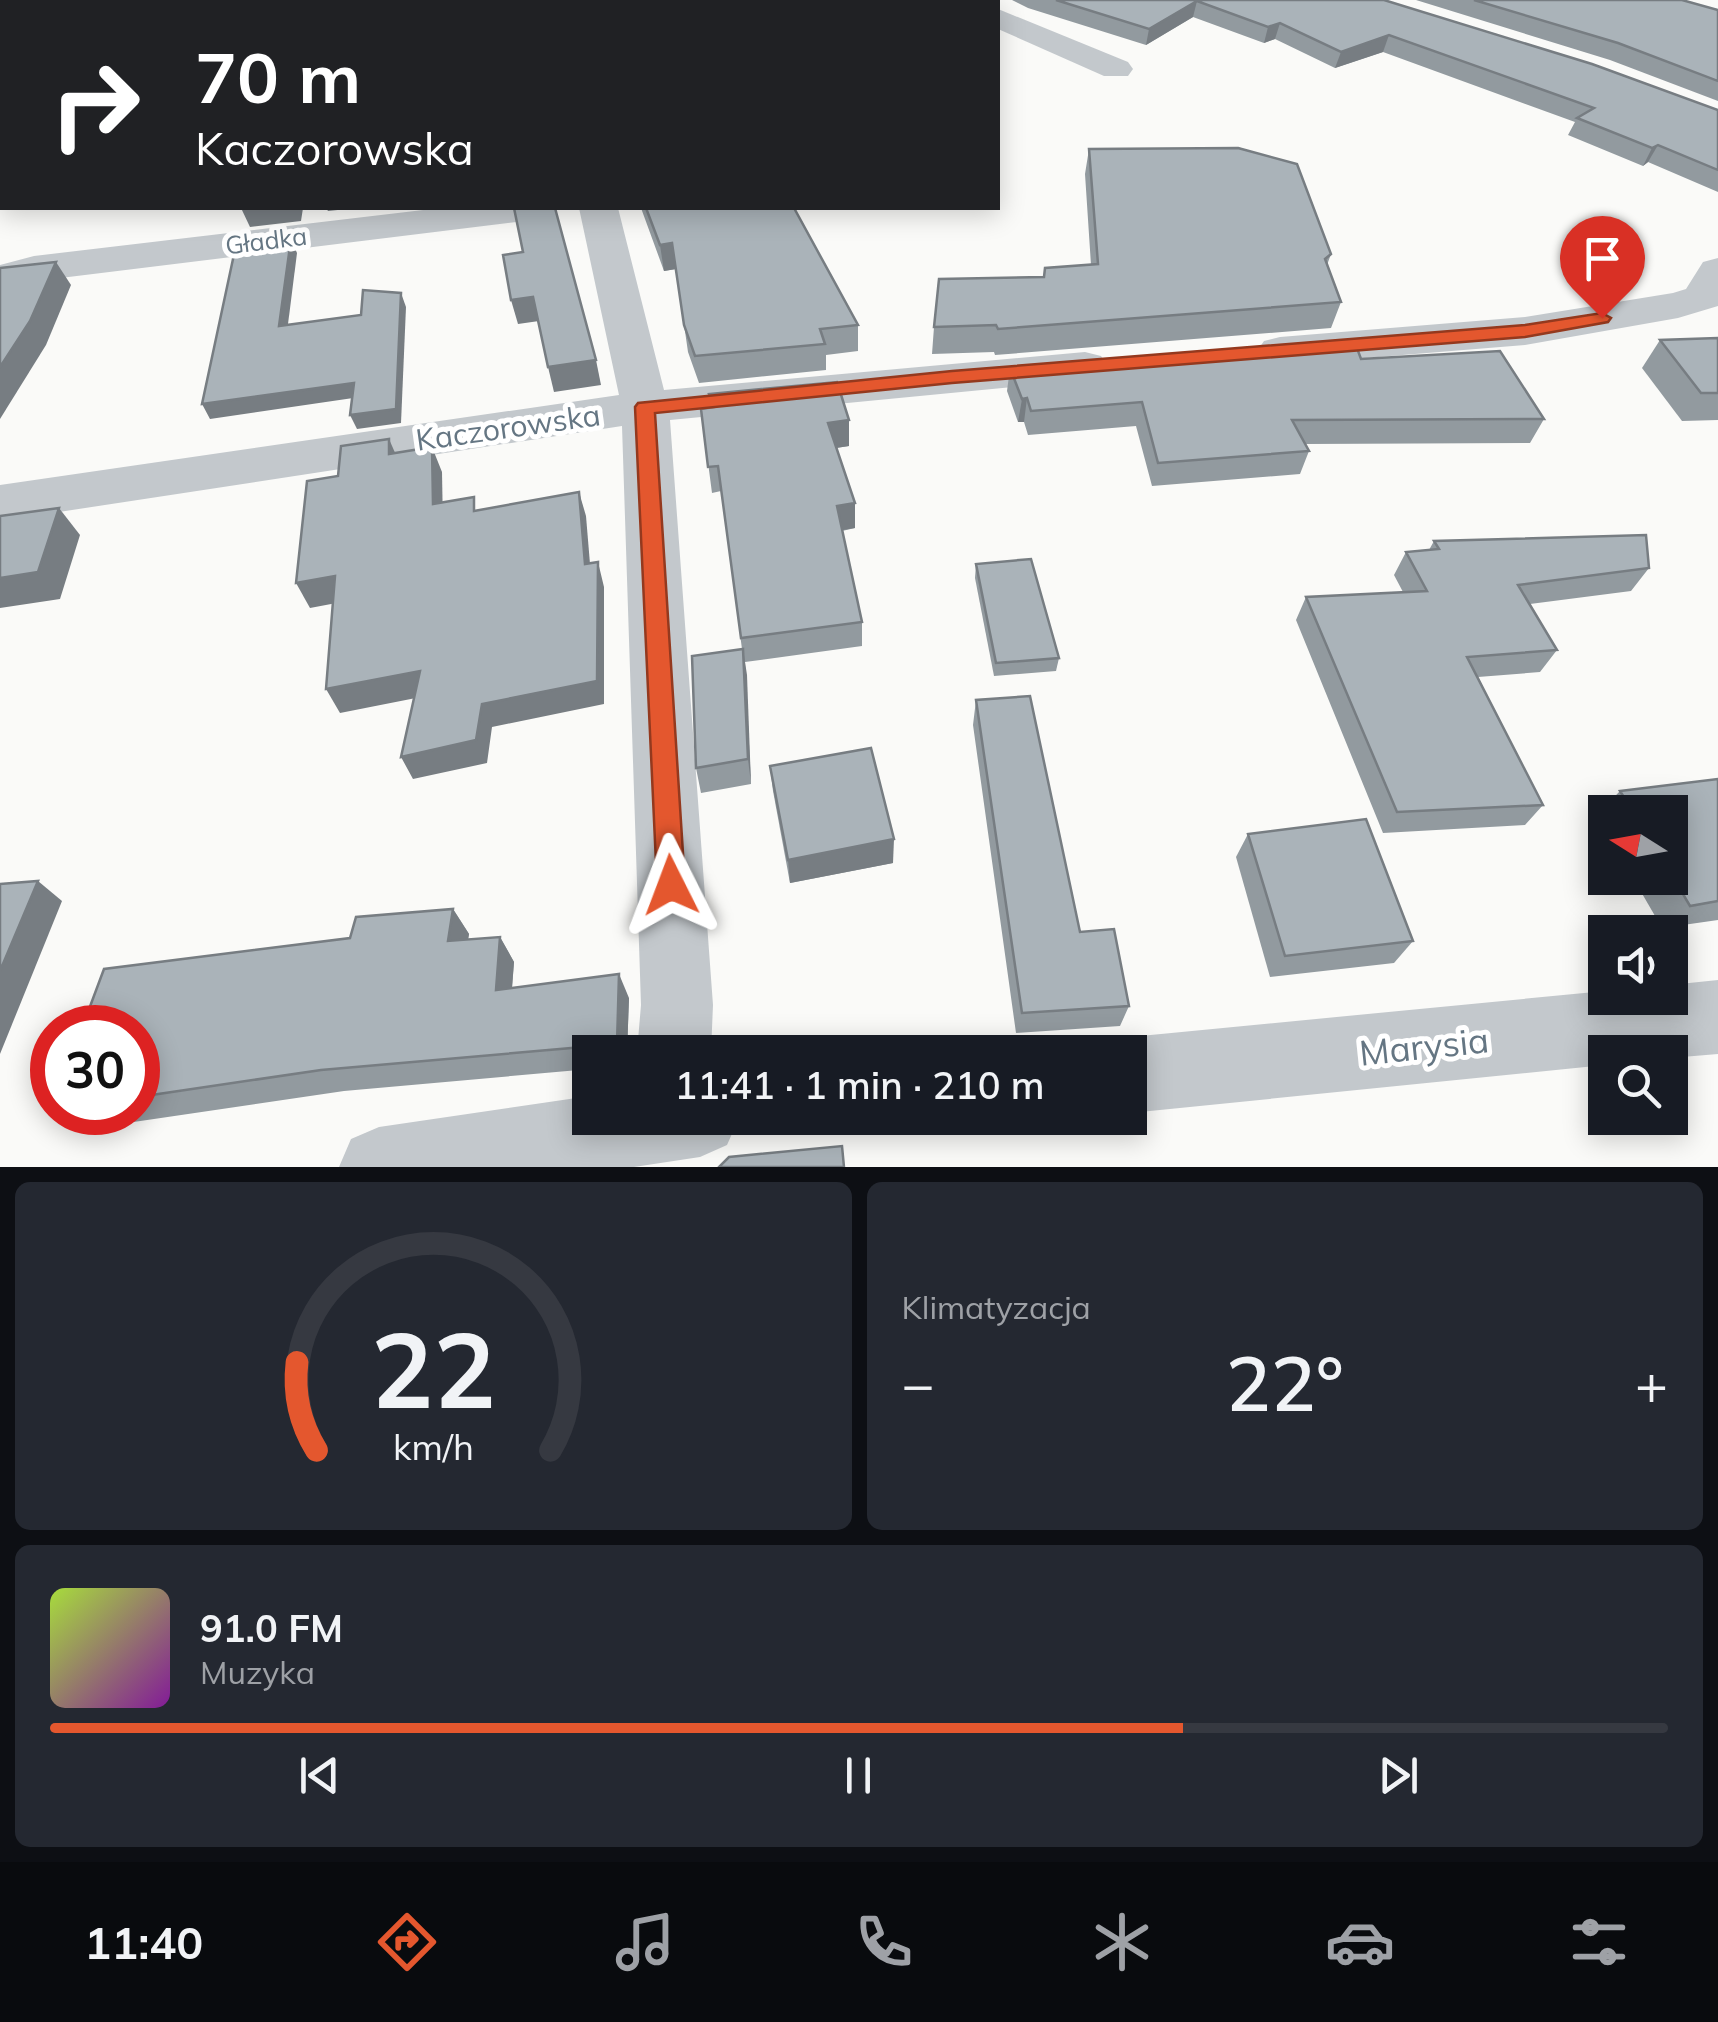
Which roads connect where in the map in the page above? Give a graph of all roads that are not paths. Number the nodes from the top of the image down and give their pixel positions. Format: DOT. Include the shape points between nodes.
graph roads {
  1 [pos="1000,19"];
  2 [pos="1116,69"];
  3 [pos="517,210"];
  4 [pos="598,210"];
  5 [pos="0,278"];
  6 [pos="1713,294"];
  7 [pos="1228,355"];
  8 [pos="1130,362"];
  9 [pos="645,407"];
  10 [pos="0,502"];
  11 [pos="1718,1017"];
  12 [pos="676,1035"];
  13 [pos="1147,1073"];
  14 [pos="572,1133"];
  15 [pos="378,1167"];
  1 -- 2 [label="street"];
  3 -- 5 [label="street, Gładka"];
  4 -- 9 [label="street"];
  6 -- 7 [label="street" via="1525,331"];
  8 -- 9 [label="street, Kaczorowska"];
  9 -- 10 [label="street, Kaczorowska"];
  9 -- 12 [label="street"];
  11 -- 13 [label="street, Marysia"];
  14 -- 15 [label="street"];
}
